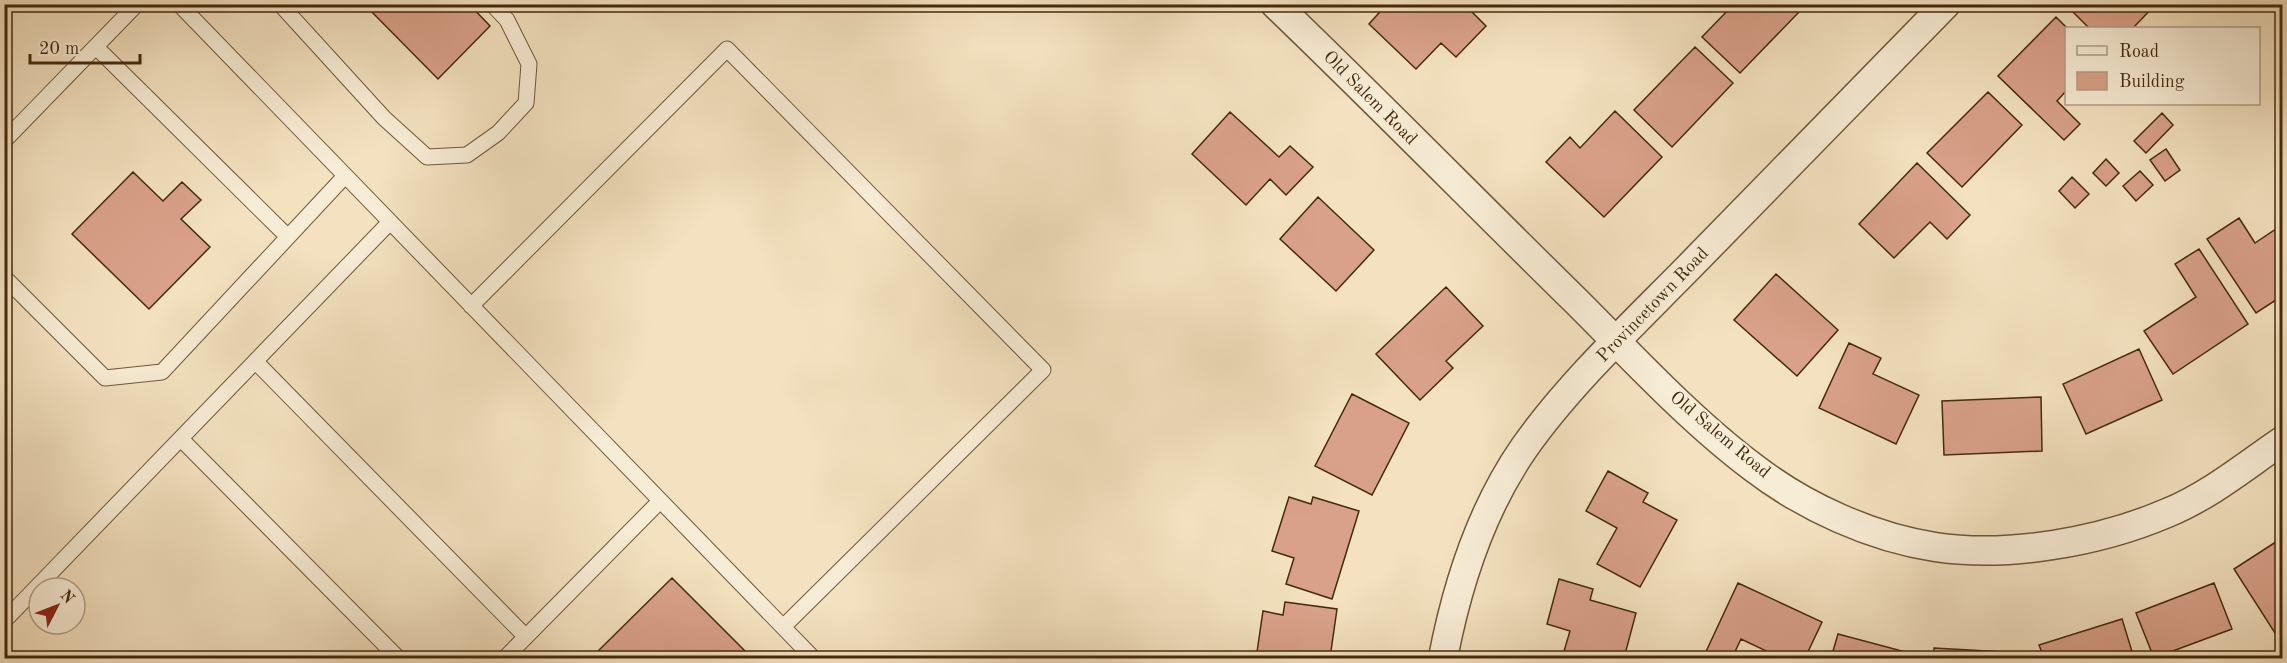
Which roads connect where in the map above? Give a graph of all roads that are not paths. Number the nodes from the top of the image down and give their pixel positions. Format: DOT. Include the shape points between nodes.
graph roads {
  1 [pos="137,4"];
  2 [pos="179,4"];
  3 [pos="279,4"];
  4 [pos="492,4"];
  5 [pos="1275,4"];
  6 [pos="1946,4"];
  7 [pos="96,46"];
  8 [pos="4,141"];
  9 [pos="345,176"];
  10 [pos="390,222"];
  11 [pos="288,237"];
  12 [pos="4,278"];
  13 [pos="471,306"];
  14 [pos="1617,342"];
  15 [pos="256,362"];
  16 [pos="181,439"];
  17 [pos="2283,441"];
  18 [pos="660,501"];
  19 [pos="4,621"];
  20 [pos="783,627"];
  21 [pos="526,637"];
  22 [pos="398,658"];
  23 [pos="505,658"];
  24 [pos="813,658"];
  25 [pos="1443,658"];
  1 -- 7 [label="lane"];
  2 -- 9 [label="lane"];
  3 -- 4 [label="lane" via="384,117 427,157 467,156 498,133 526,103 530,64 507,20"];
  5 -- 14 [label="street, Old Salem Road"];
  6 -- 14 [label="street, Provincetown Road"];
  7 -- 8 [label="lane"];
  7 -- 11 [label="lane"];
  9 -- 10 [label="lane"];
  9 -- 11 [label="lane"];
  10 -- 13 [label="lane"];
  10 -- 15 [label="lane"];
  11 -- 12 [label="lane" via="162,372 105,378"];
  13 -- 18 [label="lane"];
  13 -- 20 [label="lane" via="727,49 1043,370"];
  14 -- 17 [label="street, Old Salem Road" via="1754,469 1799,498 1846,521 1935,547 2006,549 2087,539 2131,527 2202,496"];
  14 -- 25 [label="street, Provincetown Road" via="1551,413 1502,484 1461,582"];
  15 -- 16 [label="lane"];
  15 -- 21 [label="lane"];
  16 -- 19 [label="lane"];
  16 -- 22 [label="lane"];
  18 -- 20 [label="lane"];
  18 -- 21 [label="lane"];
  20 -- 24 [label="lane"];
  21 -- 23 [label="lane"];
}
